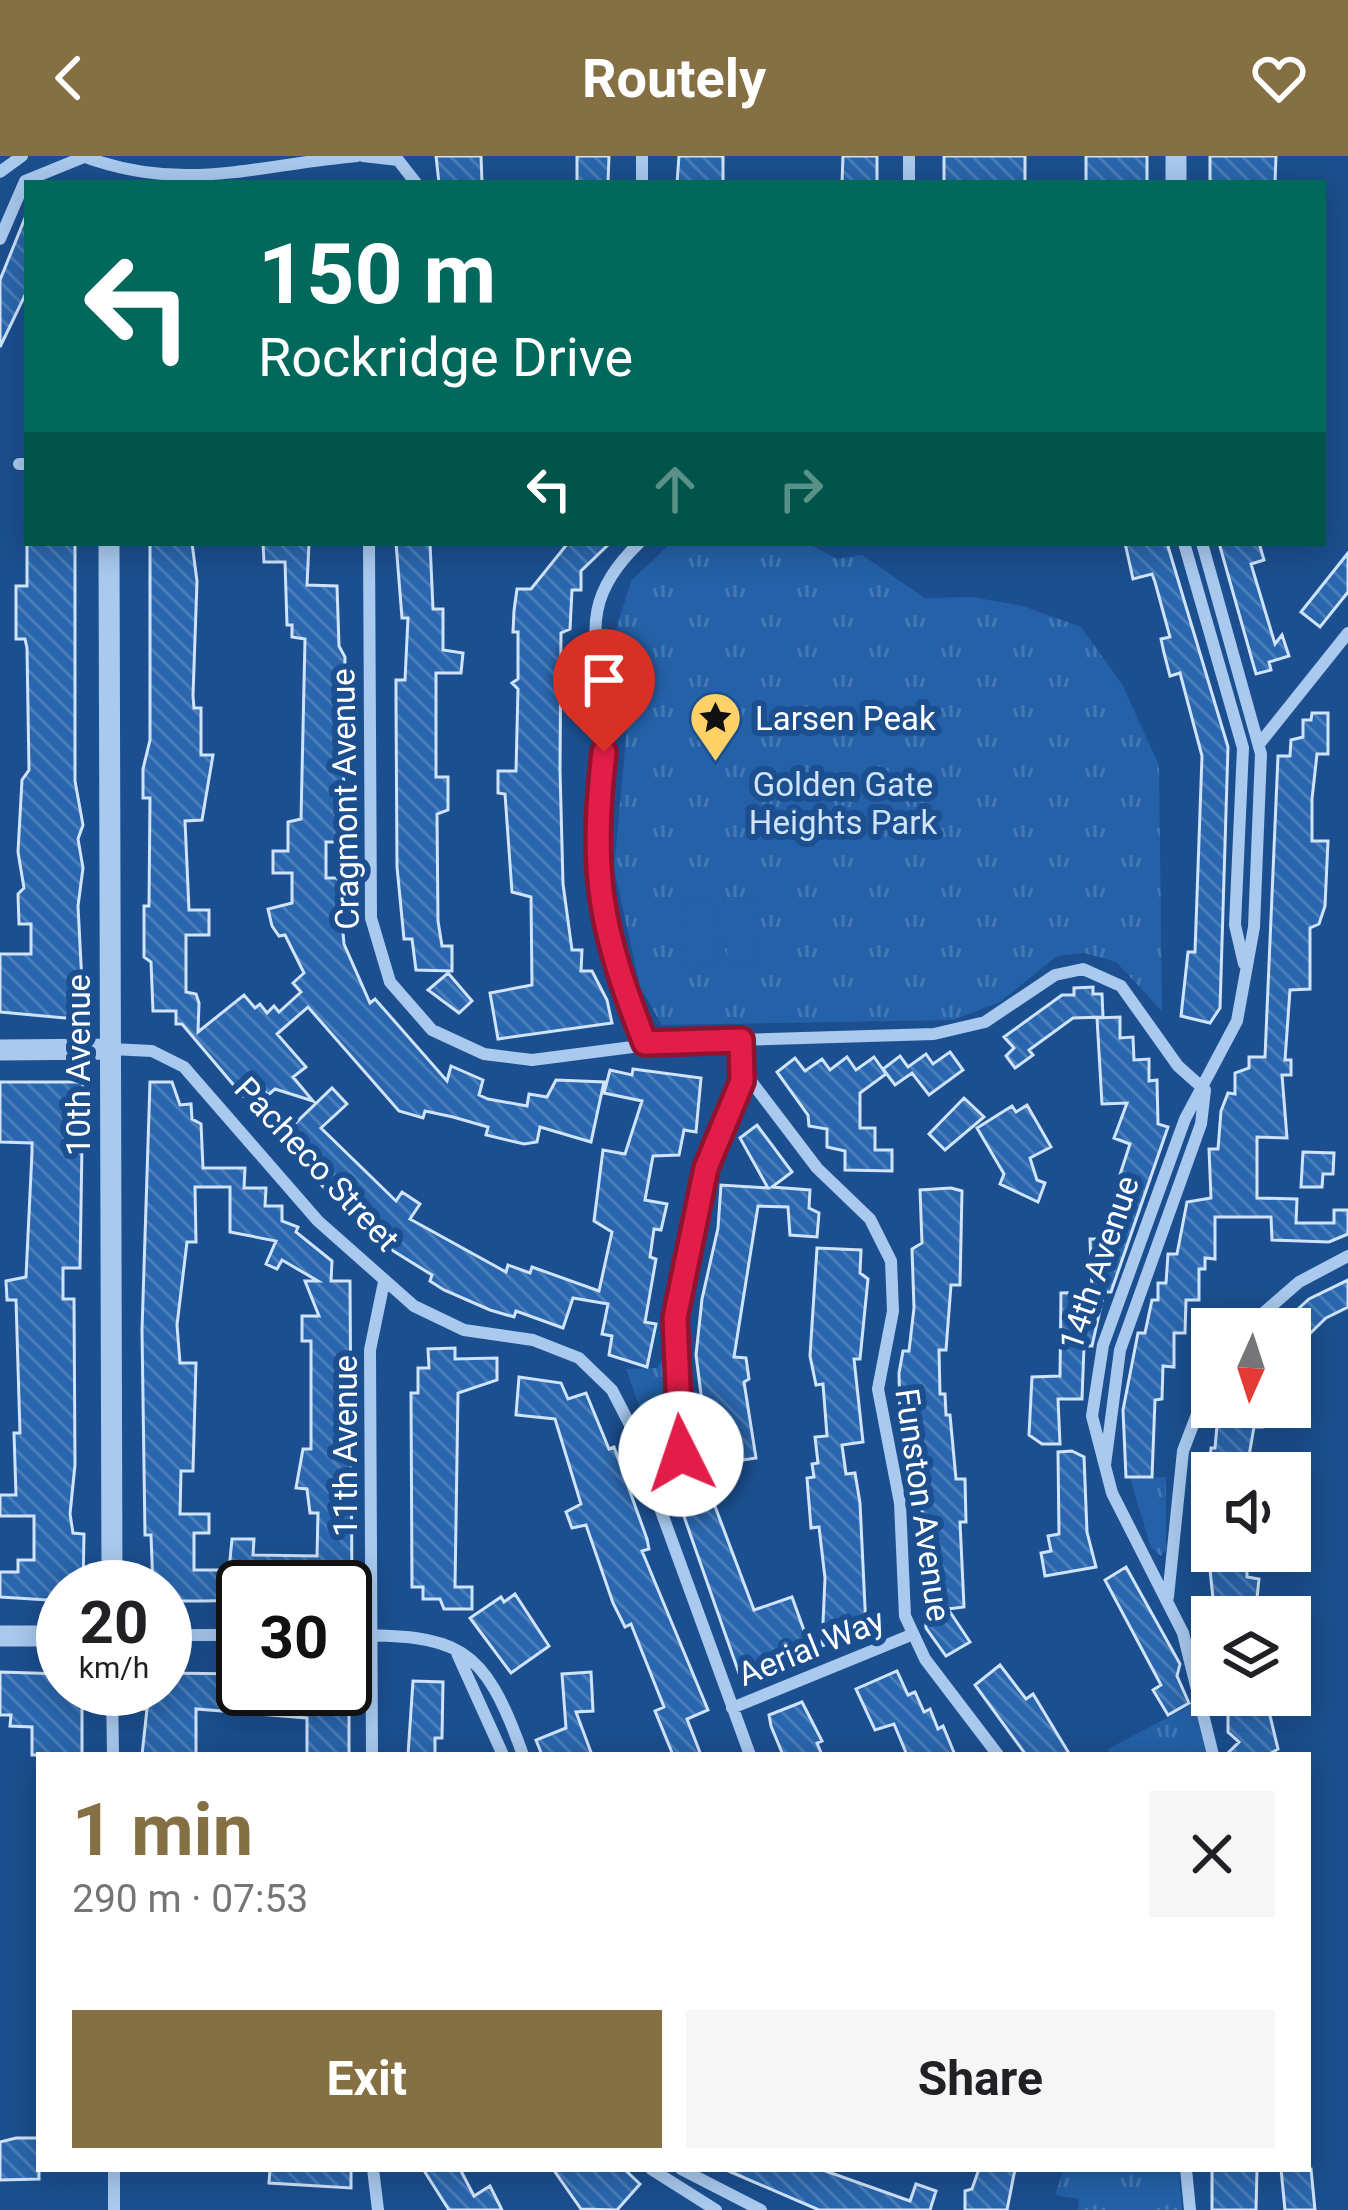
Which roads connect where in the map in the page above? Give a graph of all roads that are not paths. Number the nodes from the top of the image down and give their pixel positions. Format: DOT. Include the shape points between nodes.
graph roads {
  1 [pos="22,156"];
  2 [pos="83,156"];
  3 [pos="360,156"];
  4 [pos="398,158"];
  5 [pos="108,165"];
  6 [pos="0,172"];
  7 [pos="27,180"];
  8 [pos="108,180"];
  9 [pos="225,180"];
  10 [pos="24,183"];
  11 [pos="0,239"];
  12 [pos="109,546"];
  13 [pos="369,546"];
  14 [pos="635,546"];
  15 [pos="1185,546"];
  16 [pos="1203,546"];
  17 [pos="1348,633"];
  18 [pos="1260,743"];
  19 [pos="1244,964"];
  20 [pos="741,1040"];
  21 [pos="645,1043"];
  22 [pos="111,1049"];
  23 [pos="0,1050"];
  24 [pos="744,1072"];
  25 [pos="1205,1090"];
  26 [pos="1348,1256"];
  27 [pos="384,1282"];
  28 [pos="1269,1308"];
  29 [pos="1193,1428"];
  30 [pos="647,1476"];
  31 [pos="112,1560"];
  32 [pos="371,1560"];
  33 [pos="1168,1597"];
  34 [pos="372,1635"];
  35 [pos="911,1635"];
  36 [pos="0,1636"];
  37 [pos="36,1636"];
  38 [pos="456,1651"];
  39 [pos="732,1708"];
  40 [pos="112,1716"];
  41 [pos="372,1716"];
  42 [pos="113,1752"];
  43 [pos="372,1752"];
  44 [pos="502,1752"];
  45 [pos="522,1752"];
  46 [pos="749,1752"];
  47 [pos="996,1752"];
  48 [pos="1212,1752"];
  49 [pos="114,2172"];
  50 [pos="373,2172"];
  51 [pos="656,2172"];
  52 [pos="687,2172"];
  53 [pos="1186,2172"];
  54 [pos="114,2210"];
  55 [pos="378,2210"];
  56 [pos="716,2210"];
  57 [pos="761,2210"];
  58 [pos="1190,2210"];
  1 -- 6 [label="street"];
  2 -- 5 [label="street"];
  2 -- 7 [label="street"];
  3 -- 4 [label="street"];
  3 -- 9 [label="street"];
  5 -- 8 [label="street"];
  5 -- 9 [label="street"];
  10 -- 11 [label="street"];
  12 -- 22 [label="street, 10th Avenue"];
  13 -- 21 [label="street, Cragmont Avenue" via="370,901 376,951 390,982 432,1030 484,1054 532,1060"];
  14 -- 21 [label="street" via="607,580 596,610 605,732 594,853 603,927"];
  15 -- 19 [label="street, 14th Avenue" via="1243,748 1235,925"];
  16 -- 18 [label="street, 14th Avenue"];
  17 -- 18 [label="street"];
  18 -- 19 [label="street, 14th Avenue" via="1254,928"];
  19 -- 25 [label="street, 14th Avenue" via="1240,1011"];
  20 -- 21 [label="street, Cragmont Avenue"];
  20 -- 24 [label="street"];
  20 -- 25 [label="street, Cragmont Avenue" via="952,1031 1002,1014 1055,975 1083,969 1121,986"];
  22 -- 23 [label="street, Pacheco Street"];
  22 -- 27 [label="street, Pacheco Street" via="152,1051 184,1067 318,1221"];
  22 -- 31 [label="street, 10th Avenue"];
  24 -- 30 [label="street" via="706,1168 678,1296 681,1454"];
  24 -- 35 [label="street, Funston Avenue" via="818,1168 870,1219 891,1262 893,1311 878,1389 900,1502"];
  25 -- 33 [label="street, 14th Avenue" via="1202,1124 1120,1350 1105,1465"];
  26 -- 28 [label="street"];
  27 -- 30 [label="street, Pacheco Street" via="447,1324 579,1358 621,1405"];
  27 -- 32 [label="street, 11th Avenue" via="370,1350"];
  29 -- 33 [label="street" via="1179,1469"];
  30 -- 39 [label="street, Pacheco Street"];
  33 -- 48 [label="street, 14th Avenue"];
  34 -- 38 [label="street" via="414,1634"];
  35 -- 39 [label="street, Aerial Way"];
  35 -- 47 [label="street, Funston Avenue"];
  36 -- 37 [label="street"];
  38 -- 44 [label="street"];
  38 -- 45 [label="street" via="484,1670"];
  39 -- 46 [label="street, Pacheco Street"];
  40 -- 42 [label="street"];
  41 -- 43 [label="street, 11th Avenue"];
  49 -- 54 [label="street"];
  50 -- 55 [label="street"];
  51 -- 56 [label="street"];
  52 -- 57 [label="street"];
  53 -- 58 [label="street"];
}
